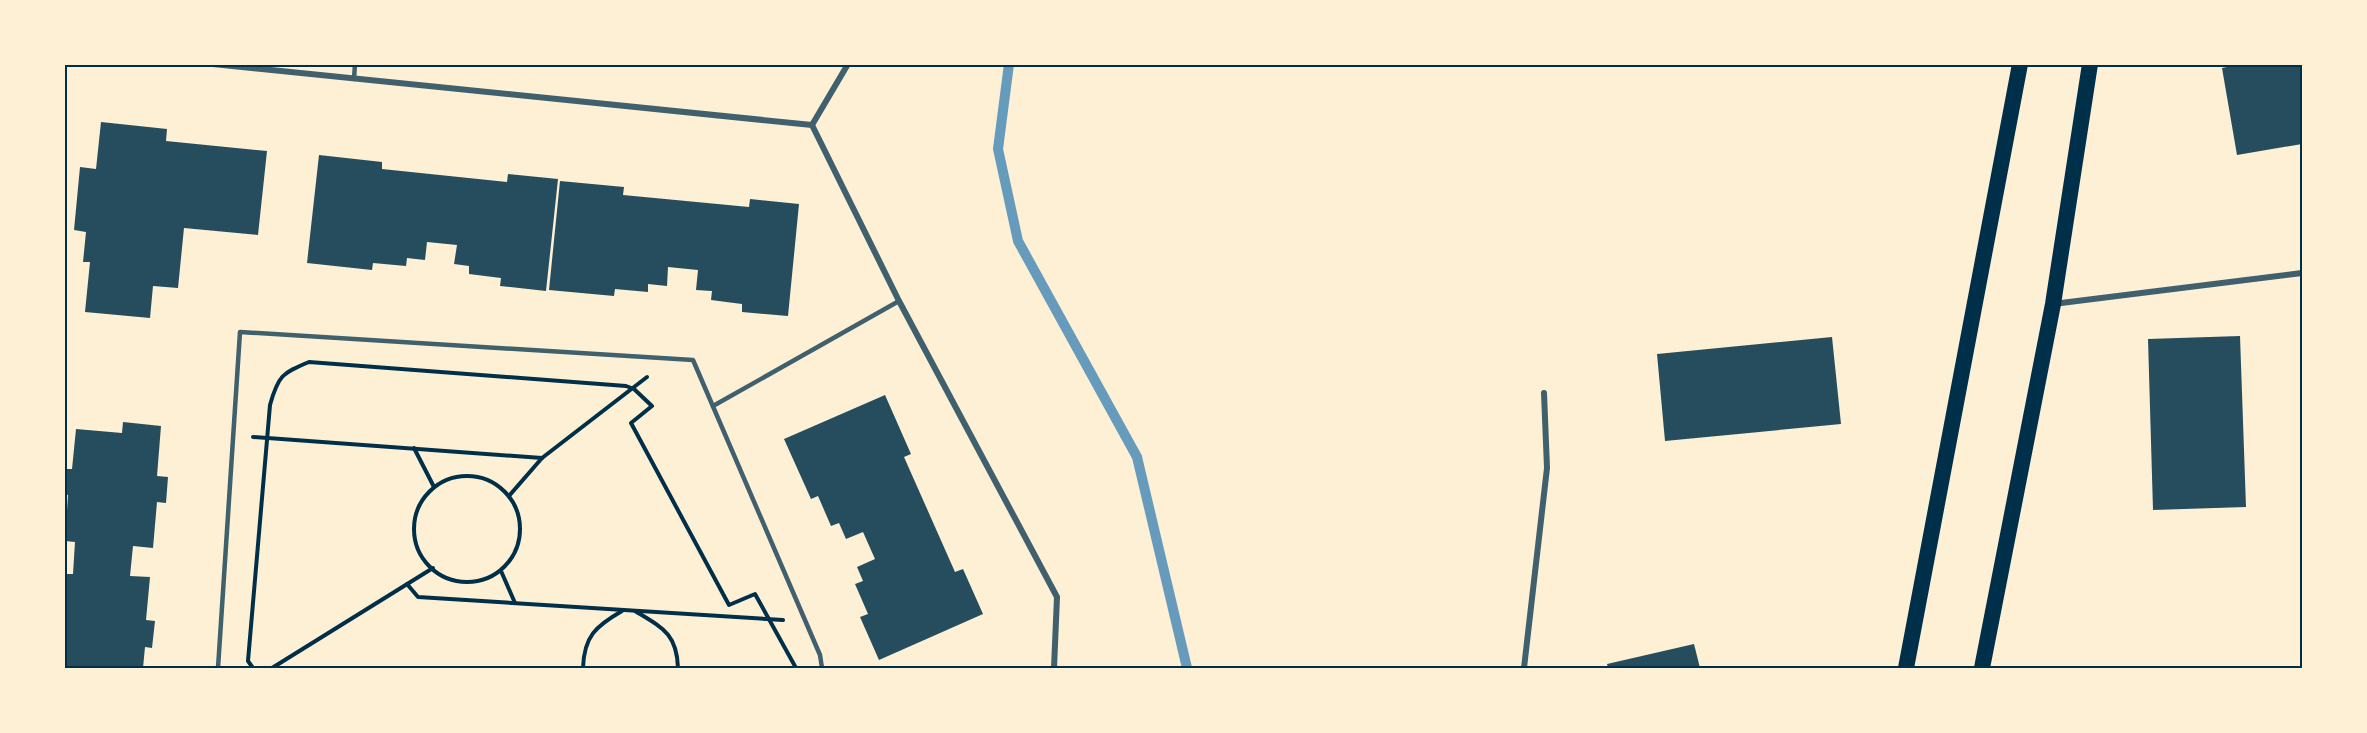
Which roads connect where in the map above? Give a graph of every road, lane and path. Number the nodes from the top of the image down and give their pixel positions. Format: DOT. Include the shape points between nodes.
graph roads {
  1 [pos="213,64"];
  2 [pos="355,64"];
  3 [pos="848,64"];
  4 [pos="2020,64"];
  5 [pos="2090,64"];
  6 [pos="354,79"];
  7 [pos="812,125"];
  8 [pos="2302,273"];
  9 [pos="899,302"];
  10 [pos="2053,304"];
  11 [pos="669,359"];
  12 [pos="634,389"];
  13 [pos="1544,393"];
  14 [pos="712,406"];
  15 [pos="234,436"];
  16 [pos="266,439"];
  17 [pos="414,448"];
  18 [pos="542,458"];
  19 [pos="434,487"];
  20 [pos="509,496"];
  21 [pos="433,568"];
  22 [pos="501,571"];
  23 [pos="407,584"];
  24 [pos="515,603"];
  25 [pos="622,610"];
  26 [pos="635,611"];
  27 [pos="769,619"];
  28 [pos="806,622"];
  29 [pos="218,669"];
  30 [pos="253,669"];
  31 [pos="272,669"];
  32 [pos="583,669"];
  33 [pos="678,669"];
  34 [pos="796,669"];
  35 [pos="822,669"];
  36 [pos="1054,669"];
  37 [pos="1524,669"];
  38 [pos="1906,669"];
  39 [pos="1982,669"];
  1 -- 6 [label="street"];
  2 -- 6 [label="lane"];
  3 -- 7 [label="street"];
  4 -- 38 [label="highway"];
  5 -- 10 [label="highway"];
  6 -- 7 [label="street"];
  7 -- 9 [label="street"];
  8 -- 10 [label="street"];
  9 -- 14 [label="lane"];
  9 -- 36 [label="street" via="1057,597"];
  10 -- 39 [label="highway"];
  11 -- 12 [label="path"];
  11 -- 14 [label="lane" via="693,360"];
  11 -- 15 [label="lane" via="240,332"];
  12 -- 16 [label="path" via="309,362 283,373 274,387"];
  12 -- 18 [label="path"];
  12 -- 27 [label="path" via="651,406 631,423 729,605 755,594"];
  13 -- 37 [label="street" via="1547,468"];
  14 -- 28 [label="lane"];
  15 -- 16 [label="path"];
  15 -- 29 [label="lane"];
  16 -- 17 [label="path"];
  16 -- 30 [label="path" via="248,661"];
  17 -- 18 [label="path"];
  17 -- 19 [label="path"];
  18 -- 20 [label="path"];
  19 -- 20 [label="path" via="453,477 473,476 493,482"];
  19 -- 21 [label="path" via="420,503 414,523 416,543 425,562"];
  20 -- 22 [label="path" via="519,514 521,534 514,554"];
  21 -- 22 [label="path" via="441,576 461,582 482,580"];
  21 -- 23 [label="path"];
  22 -- 24 [label="path"];
  23 -- 24 [label="path" via="417,597"];
  23 -- 31 [label="path"];
  24 -- 25 [label="path"];
  25 -- 26 [label="path"];
  25 -- 32 [label="path" via="599,624 590,637 583,653"];
  26 -- 27 [label="path"];
  26 -- 33 [label="path" via="664,630 677,647"];
  27 -- 28 [label="path"];
  27 -- 34 [label="path"];
  28 -- 35 [label="lane"];
}
